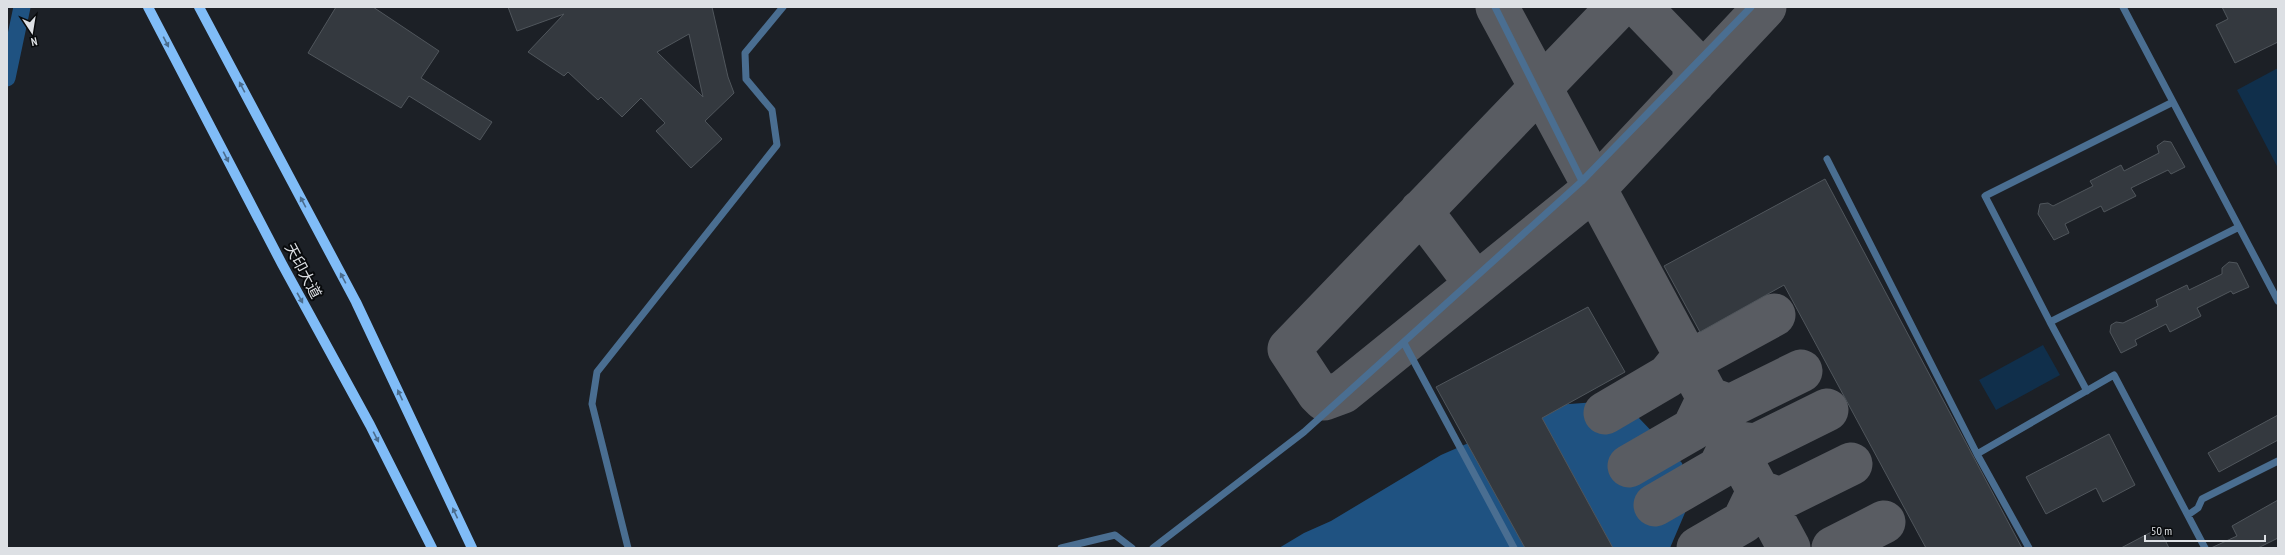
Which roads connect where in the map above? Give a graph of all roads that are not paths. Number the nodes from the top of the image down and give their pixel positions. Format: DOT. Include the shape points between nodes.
graph roads {
  1 [pos="148,7"];
  2 [pos="199,7"];
  3 [pos="783,7"];
  4 [pos="1495,7"];
  5 [pos="1751,7"];
  6 [pos="2123,7"];
  7 [pos="2173,102"];
  8 [pos="1827,159"];
  9 [pos="1582,180"];
  10 [pos="2239,227"];
  11 [pos="2278,301"];
  12 [pos="2050,322"];
  13 [pos="1404,343"];
  14 [pos="2087,391"];
  15 [pos="1977,454"];
  16 [pos="2278,461"];
  17 [pos="2188,515"];
  18 [pos="432,548"];
  19 [pos="472,548"];
  20 [pos="628,548"];
  21 [pos="1061,548"];
  22 [pos="1132,548"];
  23 [pos="1153,548"];
  24 [pos="1514,548"];
  25 [pos="2029,548"];
  26 [pos="2205,548"];
  1 -- 18 [label="main road, 天印大道, one-way" via="282,264 370,425"];
  19 -- 2 [label="main road, one-way" via="359,309"];
  3 -- 20 [label="lane" via="745,53 746,79 772,110 777,145 597,372 592,404"];
  4 -- 9 [label="lane"];
  5 -- 9 [label="lane"];
  6 -- 7 [label="lane"];
  7 -- 10 [label="lane"];
  7 -- 12 [label="lane" via="1985,196"];
  8 -- 15 [label="lane"];
  9 -- 13 [label="lane"];
  10 -- 11 [label="lane"];
  10 -- 12 [label="lane"];
  12 -- 14 [label="lane"];
  13 -- 23 [label="lane" via="1304,432"];
  13 -- 24 [label="lane"];
  14 -- 15 [label="lane"];
  14 -- 17 [label="lane" via="2114,375"];
  15 -- 25 [label="lane"];
  16 -- 17 [label="lane" via="2202,499 2198,508"];
  17 -- 26 [label="lane"];
  21 -- 22 [label="lane" via="1115,535"];
}
